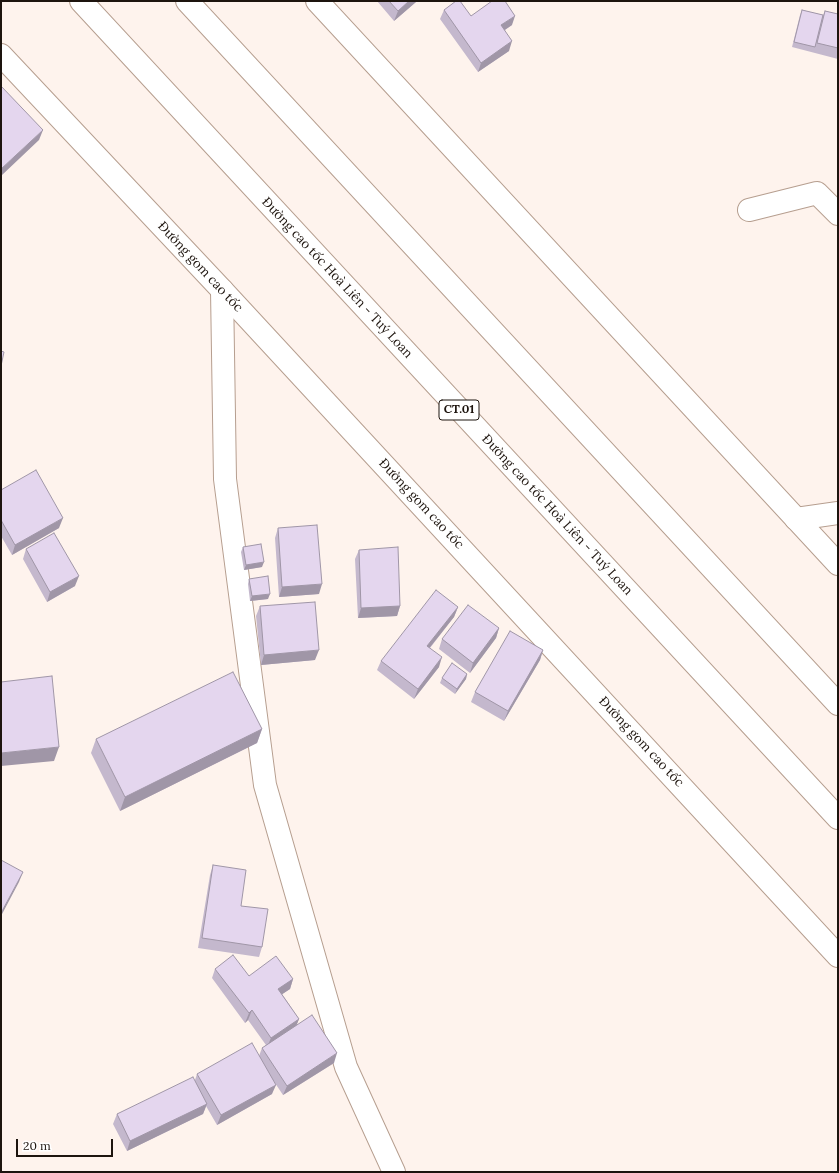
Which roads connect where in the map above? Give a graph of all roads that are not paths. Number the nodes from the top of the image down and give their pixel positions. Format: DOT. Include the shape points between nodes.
graph roads {
  1 [pos="81,1"];
  2 [pos="187,1"];
  3 [pos="316,1"];
  4 [pos="1,55"];
  5 [pos="749,210"];
  6 [pos="838,214"];
  7 [pos="222,290"];
  8 [pos="838,512"];
  9 [pos="796,519"];
  10 [pos="838,564"];
  11 [pos="838,704"];
  12 [pos="838,818"];
  13 [pos="838,956"];
  14 [pos="394,1172"];
  1 -- 12 [label="main road, Đường cao tốc Hoà Liên - Tuý Loan / CT.01"];
  2 -- 11 [label="main road"];
  3 -- 9 [label="main road"];
  4 -- 7 [label="main road, Đường gom cao tốc"];
  5 -- 6 [label="main road" via="817,193"];
  7 -- 13 [label="main road, Đường gom cao tốc"];
  7 -- 14 [label="main road" via="225,479 265,785 346,1067"];
  8 -- 9 [label="main road"];
  9 -- 10 [label="main road"];
}
